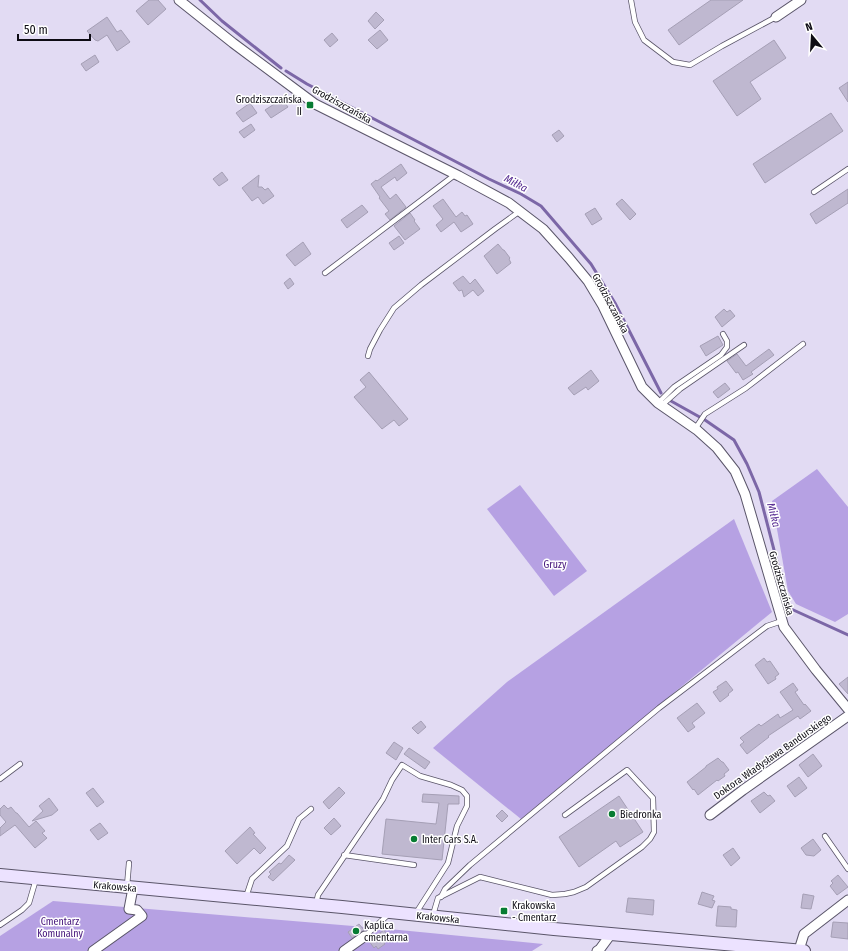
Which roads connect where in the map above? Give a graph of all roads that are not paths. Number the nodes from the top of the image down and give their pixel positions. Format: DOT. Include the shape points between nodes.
graph roads {
  1 [pos="179,0"];
  2 [pos="631,0"];
  3 [pos="802,0"];
  4 [pos="776,17"];
  5 [pos="848,169"];
  6 [pos="456,174"];
  7 [pos="814,192"];
  8 [pos="520,211"];
  9 [pos="325,273"];
  10 [pos="723,334"];
  11 [pos="803,344"];
  12 [pos="744,345"];
  13 [pos="368,356"];
  14 [pos="660,405"];
  15 [pos="695,429"];
  16 [pos="782,620"];
  17 [pos="848,709"];
  18 [pos="848,716"];
  19 [pos="20,764"];
  20 [pos="0,779"];
  21 [pos="311,809"];
  22 [pos="565,815"];
  23 [pos="710,815"];
  24 [pos="825,836"];
  25 [pos="344,855"];
  26 [pos="129,862"];
  27 [pos="414,865"];
  28 [pos="848,869"];
  29 [pos="0,876"];
  30 [pos="36,879"];
  31 [pos="130,888"];
  32 [pos="441,897"];
  33 [pos="246,899"];
  34 [pos="848,900"];
  35 [pos="316,905"];
  36 [pos="391,912"];
  37 [pos="415,915"];
  38 [pos="433,917"];
  39 [pos="0,925"];
  40 [pos="611,934"];
  41 [pos="365,936"];
  42 [pos="93,951"];
  43 [pos="344,951"];
  44 [pos="597,951"];
  45 [pos="801,951"];
  1 -- 6 [label="street, Grodziszczańska" via="315,104"];
  2 -- 4 [label="lane" via="635,22 644,40 673,62 690,65"];
  3 -- 4 [label="street"];
  5 -- 7 [label="lane"];
  6 -- 8 [label="street, Grodziszczańska"];
  6 -- 9 [label="lane"];
  8 -- 13 [label="lane" via="394,308"];
  8 -- 14 [label="street, Grodziszczańska" via="543,229 588,281 603,306 642,388"];
  10 -- 14 [label="lane" via="727,347 721,355 674,387"];
  11 -- 15 [label="lane" via="746,388 706,414"];
  12 -- 14 [label="lane"];
  14 -- 15 [label="street, Grodziszczańska"];
  15 -- 16 [label="street, Grodziszczańska" via="717,448 736,471 746,494"];
  16 -- 17 [label="street, Grodziszczańska" via="784,627"];
  16 -- 32 [label="lane" via="767,626 659,708 470,865 445,889"];
  18 -- 23 [label="street, Doktora Władysława Bandurskiego"];
  19 -- 20 [label="lane"];
  21 -- 33 [label="lane" via="299,819 288,846 252,879"];
  22 -- 32 [label="lane" via="627,770 653,798 654,832 642,847 586,887 574,892 552,895 480,877"];
  24 -- 28 [label="lane"];
  25 -- 27 [label="lane"];
  25 -- 35 [label="lane" via="318,895"];
  25 -- 37 [label="lane" via="383,800 402,765 420,776 462,790 467,796 467,806 457,826 448,864"];
  26 -- 31 [label="lane"];
  29 -- 30 [label="main road, Krakowska"];
  30 -- 31 [label="main road, Krakowska"];
  30 -- 39 [label="lane" via="29,903"];
  31 -- 33 [label="main road, Krakowska"];
  31 -- 42 [label="street" via="129,909 137,910 142,916"];
  32 -- 38 [label="lane" via="438,898"];
  33 -- 35 [label="main road, Krakowska"];
  34 -- 45 [label="street" via="804,934"];
  35 -- 36 [label="main road, Krakowska"];
  36 -- 37 [label="main road, Krakowska"];
  36 -- 41 [label="lane"];
  37 -- 38 [label="main road, Krakowska"];
  38 -- 40 [label="main road, Krakowska"];
  40 -- 44 [label="street"];
  40 -- 45 [label="main road, Krakowska"];
  41 -- 43 [label="street"];
}
